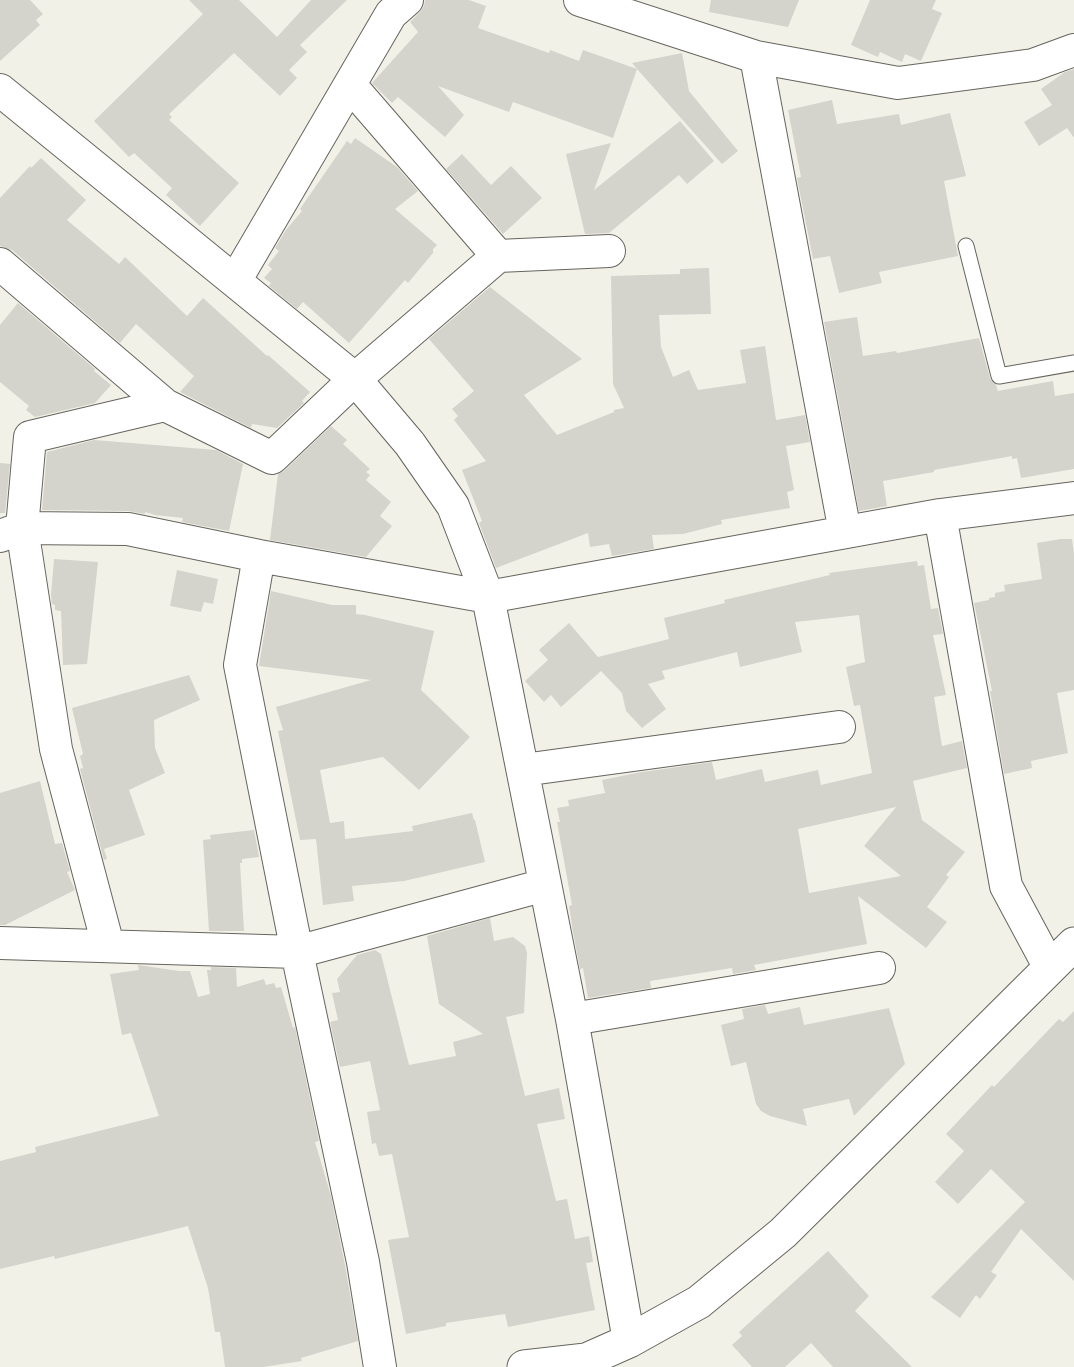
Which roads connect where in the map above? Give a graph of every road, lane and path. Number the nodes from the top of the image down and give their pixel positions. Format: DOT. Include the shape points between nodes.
graph roads {
  1 [pos="407,0"];
  2 [pos="580,0"];
  3 [pos="1074,50"];
  4 [pos="756,57"];
  5 [pos="350,85"];
  6 [pos="0,90"];
  7 [pos="966,246"];
  8 [pos="609,251"];
  9 [pos="498,256"];
  10 [pos="0,264"];
  11 [pos="235,281"];
  12 [pos="1074,363"];
  13 [pos="355,379"];
  14 [pos="165,405"];
  15 [pos="1074,498"];
  16 [pos="940,515"];
  17 [pos="11,532"];
  18 [pos="845,532"];
  19 [pos="259,556"];
  20 [pos="488,597"];
  21 [pos="839,727"];
  22 [pos="523,770"];
  23 [pos="545,885"];
  24 [pos="0,943"];
  25 [pos="1074,944"];
  26 [pos="108,945"];
  27 [pos="297,952"];
  28 [pos="879,968"];
  29 [pos="1050,968"];
  30 [pos="572,1019"];
  31 [pos="629,1341"];
  32 [pos="586,1363"];
  33 [pos="380,1367"];
  34 [pos="524,1367"];
  1 -- 5 [label="street" via="391,15"];
  2 -- 4 [label="street"];
  3 -- 4 [label="street" via="1033,65 898,83"];
  4 -- 18 [label="street"];
  5 -- 9 [label="street"];
  5 -- 11 [label="street"];
  6 -- 11 [label="street"];
  7 -- 12 [label="lane" via="999,376"];
  8 -- 9 [label="street"];
  9 -- 13 [label="street"];
  10 -- 14 [label="street"];
  11 -- 13 [label="street"];
  13 -- 14 [label="street" via="272,458"];
  13 -- 20 [label="street" via="410,444 453,506"];
  14 -- 17 [label="street" via="30,437"];
  15 -- 16 [label="street"];
  16 -- 18 [label="street"];
  16 -- 29 [label="street" via="1006,886"];
  17 -- 19 [label="street" via="128,529"];
  17 -- 26 [label="street" via="56,749"];
  18 -- 20 [label="street"];
  19 -- 20 [label="street"];
  19 -- 27 [label="street" via="240,665"];
  20 -- 22 [label="street"];
  21 -- 22 [label="street"];
  22 -- 23 [label="street"];
  23 -- 27 [label="street"];
  23 -- 30 [label="street"];
  24 -- 26 [label="street"];
  25 -- 29 [label="street"];
  26 -- 27 [label="street"];
  27 -- 33 [label="street" via="363,1262"];
  28 -- 30 [label="street"];
  29 -- 31 [label="street" via="783,1233 699,1302"];
  30 -- 31 [label="street"];
  31 -- 32 [label="street"];
  32 -- 34 [label="street"];
}
